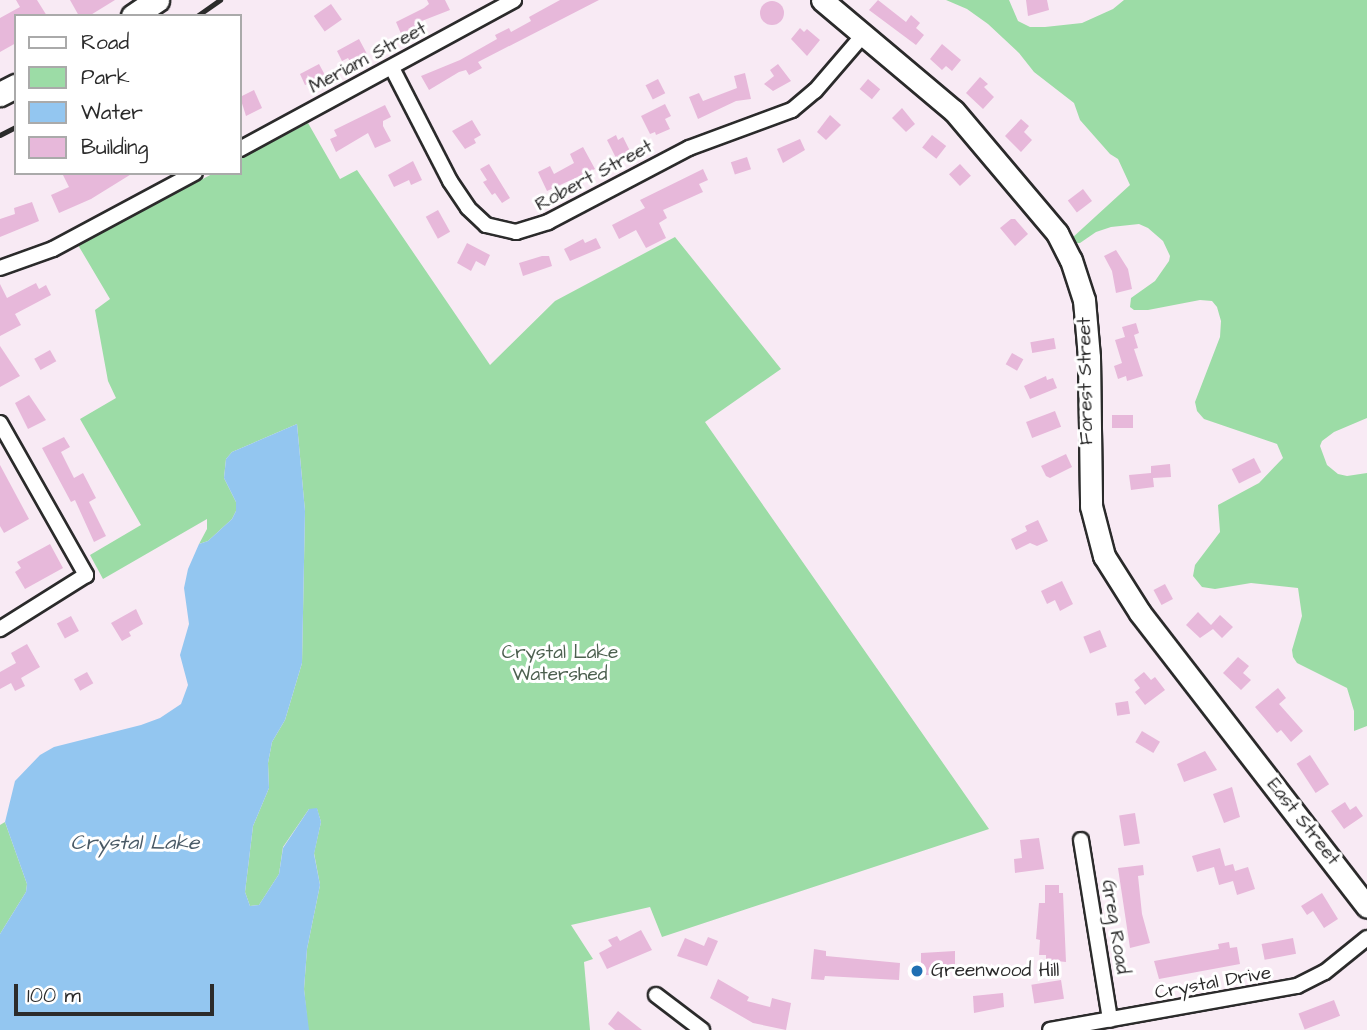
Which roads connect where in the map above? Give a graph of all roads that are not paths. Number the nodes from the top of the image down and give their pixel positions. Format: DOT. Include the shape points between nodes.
graph roads {
  1 [pos="158,0"];
  2 [pos="514,0"];
  3 [pos="822,0"];
  4 [pos="136,14"];
  5 [pos="864,34"];
  6 [pos="392,68"];
  7 [pos="242,148"];
  8 [pos="191,175"];
  9 [pos="0,268"];
  10 [pos="0,423"];
  11 [pos="0,629"];
  12 [pos="1263,770"];
  13 [pos="1081,840"];
  14 [pos="1367,907"];
  15 [pos="1367,938"];
  16 [pos="656,995"];
  17 [pos="1110,1020"];
  18 [pos="702,1030"];
  19 [pos="1050,1030"];
  1 -- 4 [label="main road"];
  2 -- 6 [label="street, Meriam Street"];
  3 -- 5 [label="main road, Forest Street"];
  5 -- 6 [label="street, Robert Street" via="792,110 689,148 548,222 516,232 486,225 468,208"];
  5 -- 12 [label="main road, Forest Street" via="954,111 1061,240 1078,277 1086,317 1090,498 1101,550 1140,613"];
  6 -- 7 [label="street, Meriam Street"];
  8 -- 9 [label="street" via="53,249"];
  10 -- 11 [label="street" via="86,575"];
  12 -- 14 [label="main road, East Street"];
  13 -- 17 [label="street, Greg Road"];
  15 -- 17 [label="street, Crystal Drive" via="1325,972 1297,986"];
  16 -- 18 [label="street"];
  17 -- 19 [label="street, Crystal Drive"];
}
